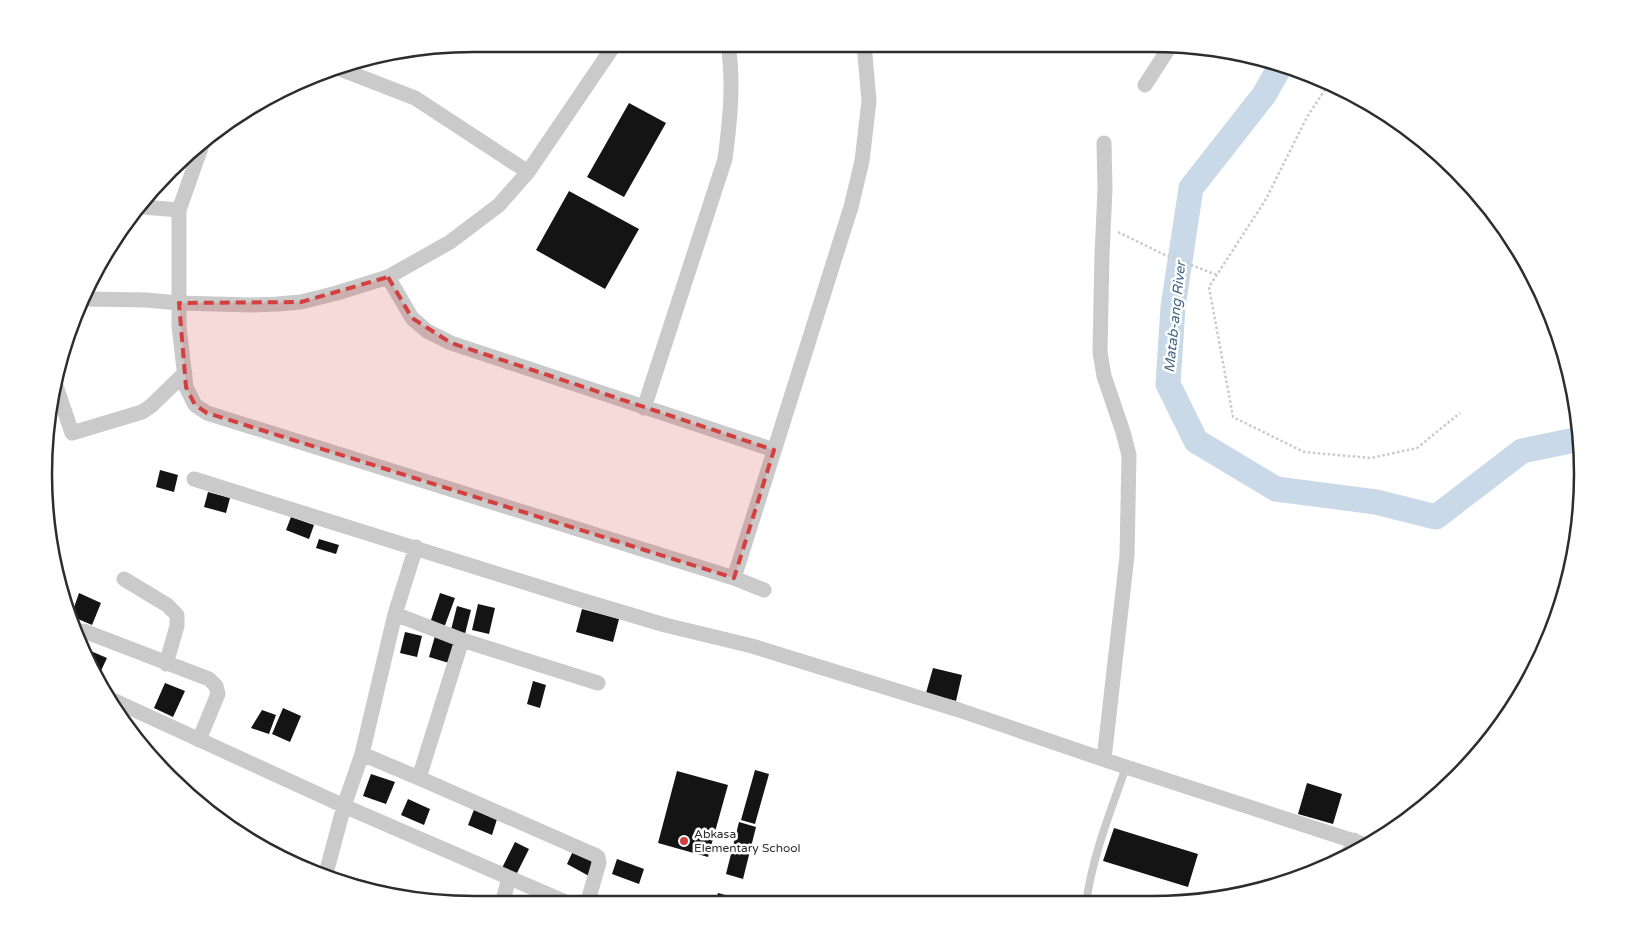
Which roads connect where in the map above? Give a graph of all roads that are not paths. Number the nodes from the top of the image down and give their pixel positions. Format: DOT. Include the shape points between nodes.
graph roads {
  1 [pos="609,52"];
  2 [pos="729,52"];
  3 [pos="865,52"];
  4 [pos="1166,53"];
  5 [pos="349,72"];
  6 [pos="1145,85"];
  7 [pos="1104,143"];
  8 [pos="198,155"];
  9 [pos="528,172"];
  10 [pos="148,207"];
  11 [pos="179,210"];
  12 [pos="388,276"];
  13 [pos="91,299"];
  14 [pos="179,303"];
  15 [pos="185,373"];
  16 [pos="60,398"];
  17 [pos="644,408"];
  18 [pos="774,450"];
  19 [pos="194,479"];
  20 [pos="416,547"];
  21 [pos="734,578"];
  22 [pos="124,579"];
  23 [pos="764,590"];
  24 [pos="395,614"];
  25 [pos="84,631"];
  26 [pos="462,640"];
  27 [pos="166,664"];
  28 [pos="598,683"];
  29 [pos="120,704"];
  30 [pos="199,740"];
  31 [pos="362,754"];
  32 [pos="1104,760"];
  33 [pos="1126,768"];
  34 [pos="419,778"];
  35 [pos="344,806"];
  36 [pos="1354,840"];
  37 [pos="1359,842"];
  38 [pos="1352,845"];
  39 [pos="327,869"];
  40 [pos="509,878"];
  41 [pos="504,896"];
  42 [pos="551,896"];
  43 [pos="589,896"];
  44 [pos="1087,896"];
  1 -- 9 [label="street"];
  2 -- 17 [label="street" via="730,119 724,159"];
  3 -- 18 [label="street" via="869,101 862,161 851,207"];
  4 -- 6 [label="street"];
  5 -- 9 [label="street" via="415,98"];
  7 -- 32 [label="street" via="1100,352 1128,455 1127,556"];
  8 -- 11 [label="street"];
  9 -- 12 [label="street" via="499,205 450,242"];
  10 -- 11 [label="street"];
  11 -- 14 [label="street"];
  12 -- 14 [label="street" via="301,302 251,305"];
  12 -- 17 [label="street" via="412,318 427,331 460,346"];
  13 -- 14 [label="street"];
  14 -- 15 [label="street"];
  15 -- 16 [label="street" via="142,412 72,433"];
  15 -- 21 [label="street" via="186,386 195,405 207,413"];
  17 -- 18 [label="street"];
  18 -- 21 [label="street"];
  19 -- 20 [label="street"];
  20 -- 24 [label="street"];
  20 -- 32 [label="street" via="580,600 752,646 931,701"];
  21 -- 23 [label="street"];
  22 -- 27 [label="street" via="167,605 177,615"];
  24 -- 26 [label="street"];
  24 -- 31 [label="street"];
  25 -- 27 [label="street"];
  26 -- 28 [label="street"];
  26 -- 34 [label="street"];
  27 -- 30 [label="street" via="209,679 216,686 218,694"];
  29 -- 30 [label="street"];
  30 -- 35 [label="street"];
  31 -- 34 [label="street"];
  31 -- 35 [label="street"];
  32 -- 33 [label="street"];
  33 -- 36 [label="street"];
  33 -- 44 [label="lane" via="1094,861"];
  34 -- 43 [label="street" via="595,855 599,863"];
  35 -- 39 [label="street"];
  35 -- 40 [label="street"];
  36 -- 37 [label="street"];
  36 -- 38 [label="street"];
  40 -- 41 [label="street"];
  40 -- 42 [label="street"];
}
